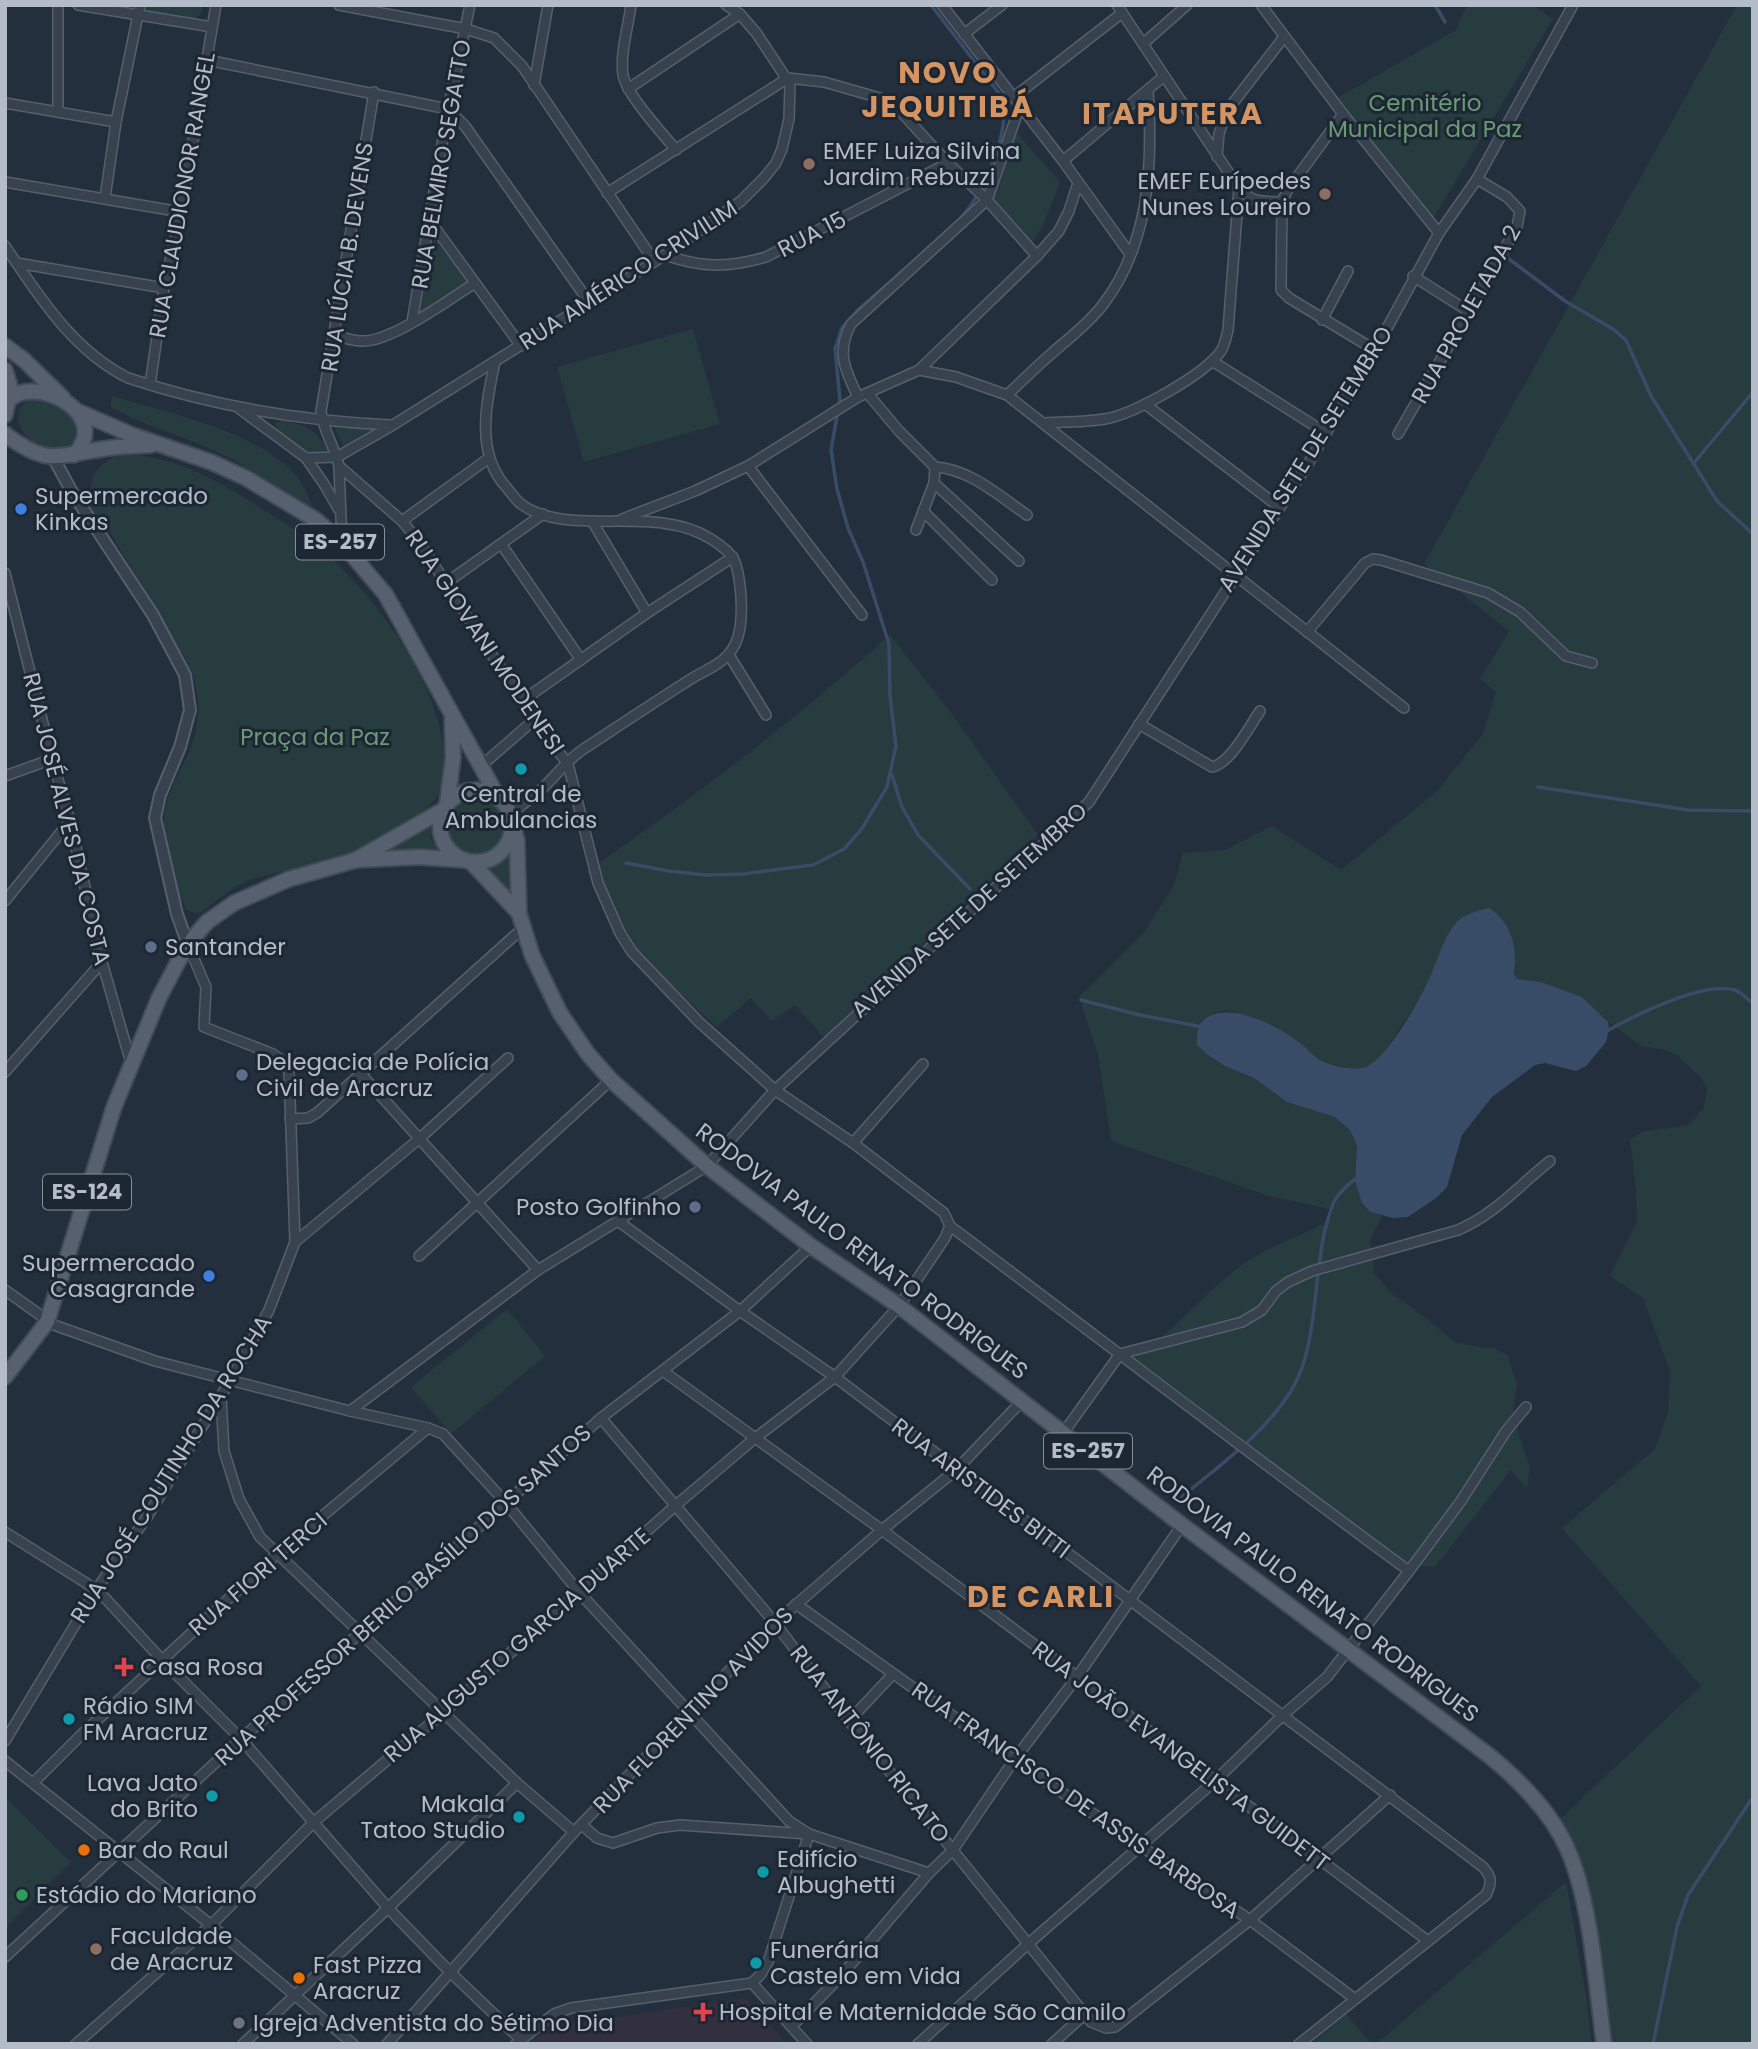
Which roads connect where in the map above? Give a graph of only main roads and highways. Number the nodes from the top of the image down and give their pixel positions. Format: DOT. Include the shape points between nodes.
graph roads {
  1 [pos="5,346"];
  2 [pos="5,370"];
  3 [pos="13,396"];
  4 [pos="72,407"];
  5 [pos="5,415"];
  6 [pos="5,434"];
  7 [pos="160,445"];
  8 [pos="74,455"];
  9 [pos="451,715"];
  10 [pos="499,799"];
  11 [pos="445,807"];
  12 [pos="510,817"];
  13 [pos="356,860"];
  14 [pos="467,861"];
  15 [pos="519,913"];
  16 [pos="5,1377"];
  17 [pos="1604,2044"];
  1 -- 4 [label="main road"];
  2 -- 3 [label="main road"];
  3 -- 4 [label="main road, ES-257" via="44,393"];
  3 -- 5 [label="main road"];
  4 -- 7 [label="main road, ES-257" via="102,424"];
  4 -- 8 [label="main road" via="83,420 85,433"];
  6 -- 8 [label="main road, ES-257" via="41,455"];
  7 -- 8 [label="main road, ES-257"];
  7 -- 9 [label="main road, ES-257" via="255,482 316,520 342,543 386,595"];
  9 -- 10 [label="main road, ES-257"];
  9 -- 11 [label="main road, ES-257" via="453,758"];
  10 -- 11 [label="main road" via="472,790 458,794"];
  10 -- 12 [label="main road"];
  11 -- 13 [label="main road, ES-124"];
  11 -- 14 [label="main road" via="439,829 442,839"];
  12 -- 14 [label="main road" via="511,835 499,854 486,861"];
  12 -- 15 [label="main road, ES-257" via="517,840"];
  13 -- 14 [label="main road, ES-124" via="419,857"];
  13 -- 16 [label="main road, ES-124" via="261,890 218,914 188,945 159,998 102,1140 47,1322"];
  14 -- 15 [label="main road, ES-257"];
  15 -- 17 [label="main road, RODOVIA PAULO RENATO RODRIGUES / ES-257" via="542,978 588,1054 707,1166 1510,1773 1550,1818 1567,1848 1586,1913"];
}
